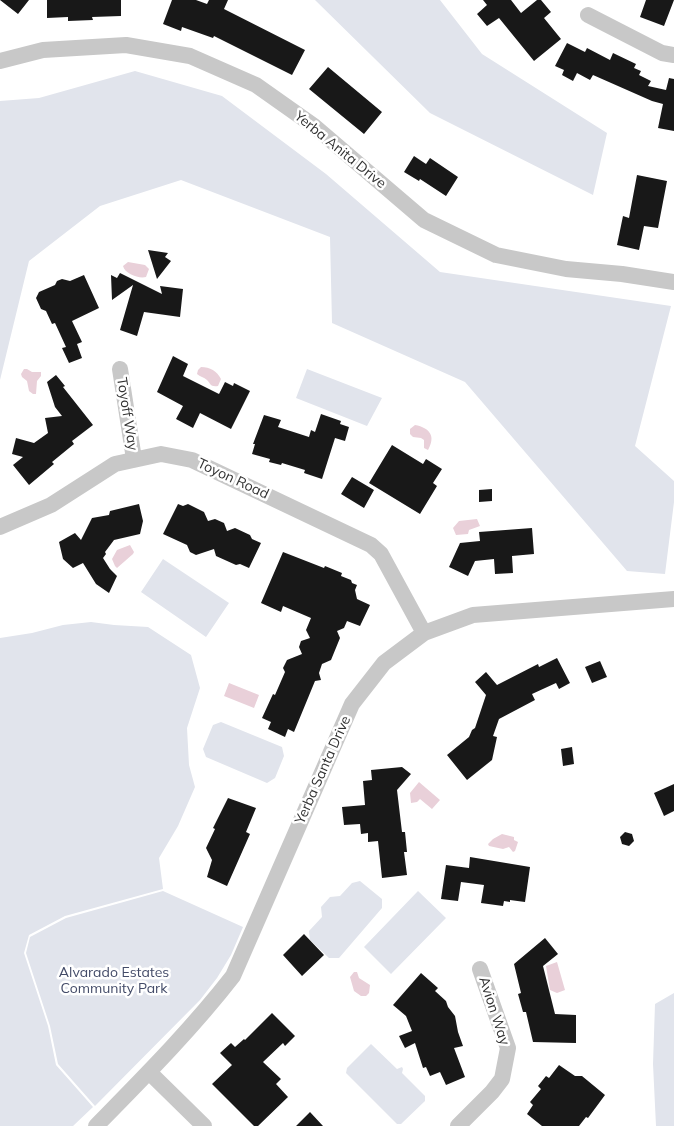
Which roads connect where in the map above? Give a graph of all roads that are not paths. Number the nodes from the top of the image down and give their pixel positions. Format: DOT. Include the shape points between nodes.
graph roads {
  1 [pos="588,15"];
  2 [pos="674,56"];
  3 [pos="0,61"];
  4 [pos="674,282"];
  5 [pos="120,369"];
  6 [pos="134,459"];
  7 [pos="0,527"];
  8 [pos="674,599"];
  9 [pos="424,633"];
  10 [pos="480,969"];
  11 [pos="149,1072"];
  12 [pos="96,1126"];
  13 [pos="204,1126"];
  14 [pos="458,1126"];
  1 -- 2 [label="street"];
  3 -- 4 [label="street, Yerba Anita Drive" via="42,50 126,45 190,56 256,85 314,126 424,220 496,255 566,270"];
  5 -- 6 [label="street, Toyoff Way"];
  6 -- 7 [label="street, Toyon Road" via="115,464 51,505"];
  6 -- 9 [label="street, Toyon Road" via="161,454 192,460 371,545 381,554"];
  8 -- 9 [label="street, Yerba Santa Drive" via="474,615"];
  9 -- 11 [label="street, Yerba Santa Drive" via="384,663 352,704 233,976 206,1011"];
  10 -- 14 [label="street, Avion Way" via="508,1048 502,1079"];
  11 -- 12 [label="street, Yerba Santa Drive"];
  11 -- 13 [label="street"];
}
